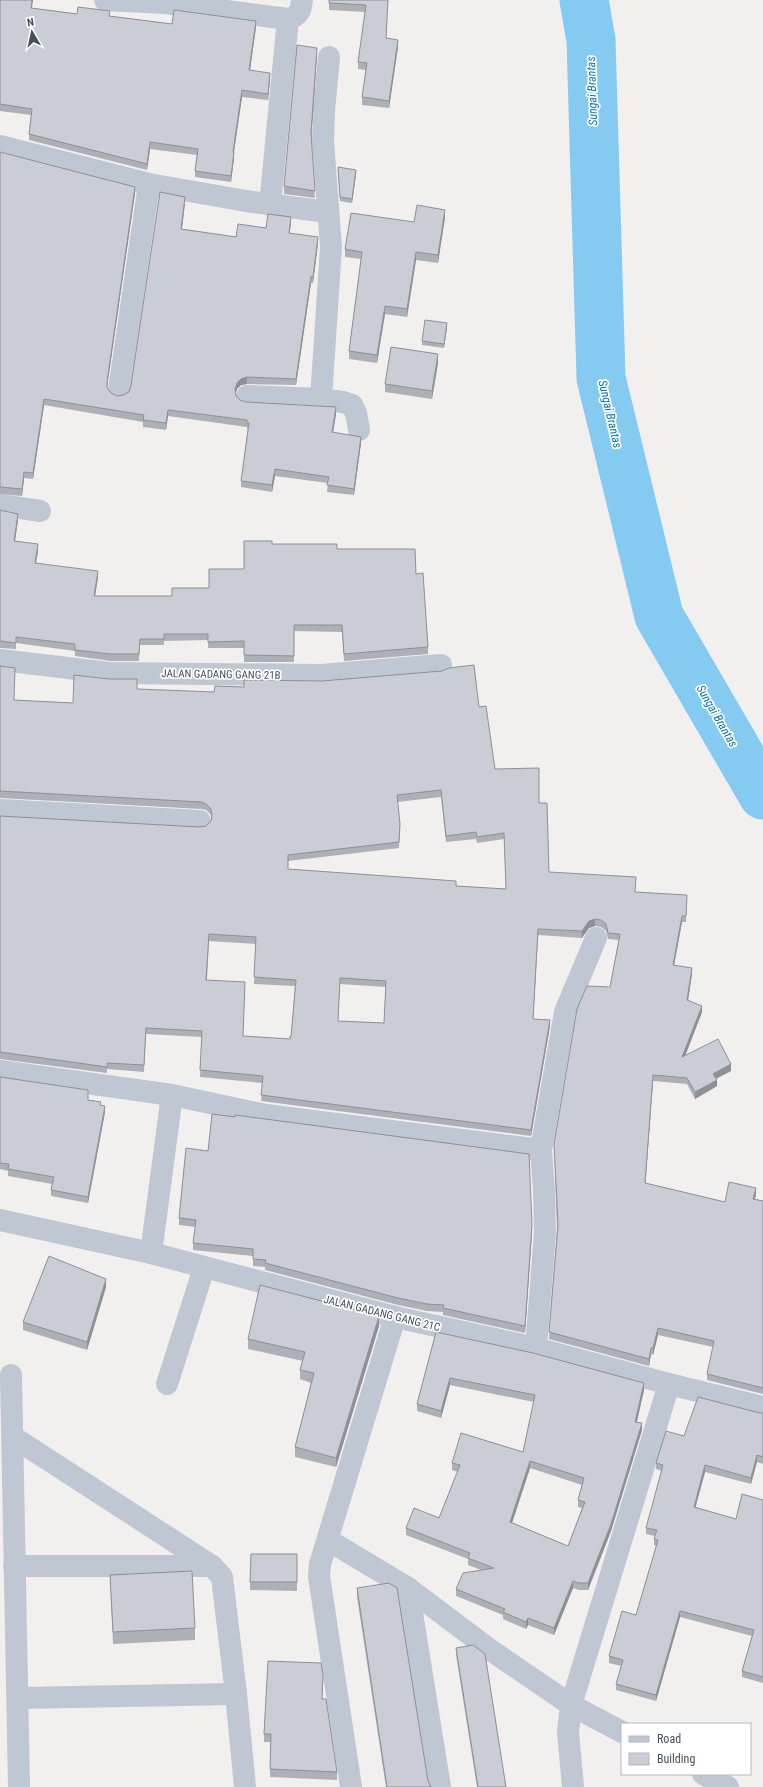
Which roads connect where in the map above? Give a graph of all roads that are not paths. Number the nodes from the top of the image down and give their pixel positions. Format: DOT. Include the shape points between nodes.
graph roads {
  1 [pos="105,0"];
  2 [pos="302,0"];
  3 [pos="165,2"];
  4 [pos="250,7"];
  5 [pos="288,19"];
  6 [pos="329,57"];
  7 [pos="0,146"];
  8 [pos="149,184"];
  9 [pos="270,205"];
  10 [pos="327,212"];
  11 [pos="119,390"];
  12 [pos="247,396"];
  13 [pos="321,398"];
  14 [pos="359,430"];
  15 [pos="0,505"];
  16 [pos="40,511"];
  17 [pos="0,660"];
  18 [pos="442,665"];
  19 [pos="0,810"];
  20 [pos="200,821"];
  21 [pos="596,938"];
  22 [pos="0,1071"];
  23 [pos="172,1095"];
  24 [pos="541,1150"];
  25 [pos="0,1220"];
  26 [pos="151,1254"];
  27 [pos="204,1268"];
  28 [pos="395,1317"];
  29 [pos="536,1348"];
  30 [pos="11,1375"];
  31 [pos="167,1384"];
  32 [pos="669,1384"];
  33 [pos="763,1407"];
  34 [pos="13,1437"];
  35 [pos="328,1540"];
  36 [pos="14,1566"];
  37 [pos="212,1566"];
  38 [pos="408,1588"];
  39 [pos="236,1694"];
  40 [pos="18,1698"];
  41 [pos="571,1706"];
  42 [pos="621,1731"];
  43 [pos="705,1775"];
  44 [pos="19,1787"];
  45 [pos="245,1787"];
  46 [pos="352,1787"];
  47 [pos="440,1787"];
  48 [pos="573,1787"];
  49 [pos="728,1787"];
  1 -- 3 [label="street"];
  2 -- 5 [label="street" via="300,13"];
  3 -- 4 [label="street"];
  4 -- 5 [label="street"];
  5 -- 9 [label="street"];
  6 -- 10 [label="street" via="324,111"];
  7 -- 8 [label="street"];
  8 -- 9 [label="street"];
  8 -- 11 [label="street"];
  9 -- 10 [label="street"];
  10 -- 13 [label="street" via="331,247"];
  12 -- 13 [label="street"];
  13 -- 14 [label="street" via="352,405"];
  15 -- 16 [label="street"];
  17 -- 18 [label="street, JALAN GADANG GANG 21B" via="110,673 321,675"];
  19 -- 20 [label="street"];
  21 -- 24 [label="street" via="565,1012"];
  22 -- 23 [label="street"];
  23 -- 24 [label="street" via="266,1115"];
  23 -- 26 [label="street"];
  24 -- 29 [label="street" via="545,1232"];
  25 -- 26 [label="street, JALAN GADANG GANG 21C"];
  26 -- 27 [label="street, JALAN GADANG GANG 21C"];
  27 -- 28 [label="street, JALAN GADANG GANG 21C"];
  27 -- 31 [label="street"];
  28 -- 29 [label="street, JALAN GADANG GANG 21C"];
  28 -- 35 [label="street"];
  29 -- 32 [label="street, JALAN GADANG GANG 21C"];
  30 -- 34 [label="street"];
  32 -- 33 [label="street, JALAN GADANG GANG 21C"];
  32 -- 41 [label="street"];
  34 -- 36 [label="street"];
  34 -- 37 [label="street"];
  35 -- 38 [label="street"];
  35 -- 46 [label="street" via="319,1576"];
  36 -- 37 [label="street"];
  36 -- 40 [label="street"];
  37 -- 39 [label="street" via="222,1577"];
  38 -- 41 [label="street"];
  38 -- 47 [label="street"];
  39 -- 40 [label="street"];
  39 -- 45 [label="street"];
  40 -- 44 [label="street"];
  41 -- 42 [label="street"];
  41 -- 48 [label="street" via="568,1732"];
  43 -- 49 [label="street"];
}
